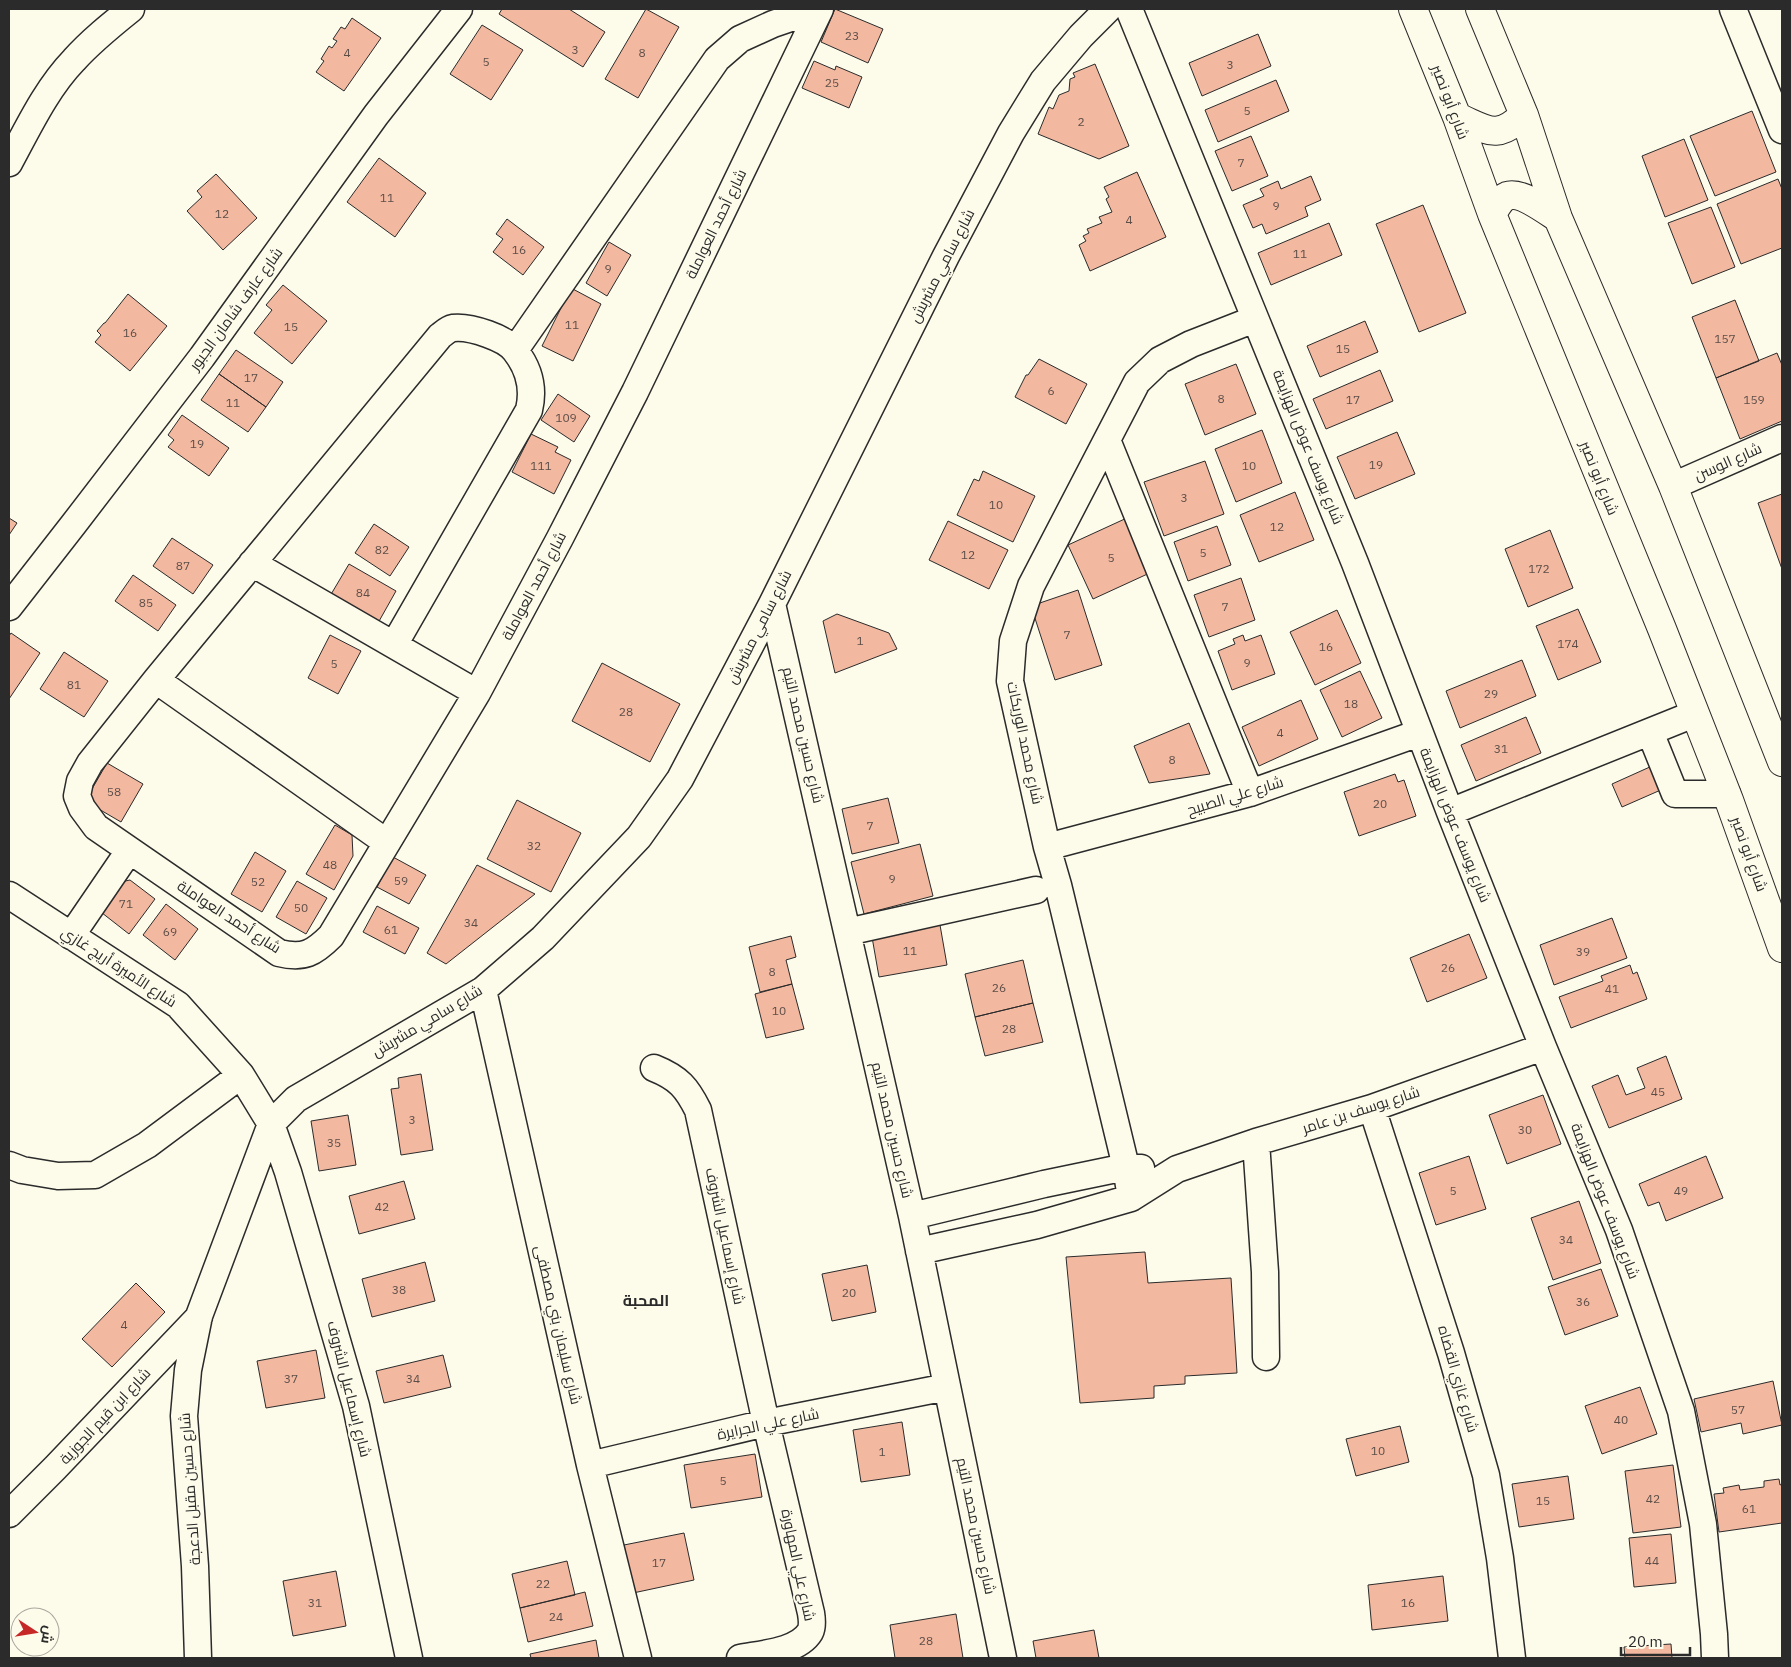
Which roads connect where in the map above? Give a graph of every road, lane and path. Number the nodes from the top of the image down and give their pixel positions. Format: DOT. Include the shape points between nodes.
graph roads {
  1 [pos="131,9"];
  2 [pos="459,9"];
  3 [pos="818,9"];
  4 [pos="1108,9"];
  5 [pos="1129,9"];
  6 [pos="1413,9"];
  7 [pos="1480,9"];
  8 [pos="1733,9"];
  9 [pos="1524,115"];
  10 [pos="1457,117"];
  11 [pos="1782,130"];
  12 [pos="9,163"];
  13 [pos="1492,214"];
  14 [pos="1558,218"];
  15 [pos="1255,319"];
  16 [pos="515,350"];
  17 [pos="1782,438"];
  18 [pos="1107,440"];
  19 [pos="1674,486"];
  20 [pos="252,564"];
  21 [pos="772,604"];
  22 [pos="9,606"];
  23 [pos="394,645"];
  24 [pos="156,680"];
  25 [pos="477,693"];
  26 [pos="1694,714"];
  27 [pos="1650,732"];
  28 [pos="1419,733"];
  29 [pos="1782,762"];
  30 [pos="1250,793"];
  31 [pos="1727,794"];
  32 [pos="1450,812"];
  33 [pos="386,842"];
  34 [pos="1047,846"];
  35 [pos="129,851"];
  36 [pos="1036,890"];
  37 [pos="9,895"];
  38 [pos="847,932"];
  39 [pos="71,936"];
  40 [pos="1782,948"];
  41 [pos="483,990"];
  42 [pos="1543,1047"];
  43 [pos="654,1068"];
  44 [pos="241,1075"];
  45 [pos="1372,1108"];
  46 [pos="271,1124"];
  47 [pos="1256,1142"];
  48 [pos="9,1165"];
  49 [pos="1126,1167"];
  50 [pos="1177,1169"];
  51 [pos="1131,1198"];
  52 [pos="912,1216"];
  53 [pos="919,1251"];
  54 [pos="199,1316"];
  55 [pos="1266,1358"];
  56 [pos="947,1387"];
  57 [pos="766,1424"];
  58 [pos="590,1466"];
  59 [pos="9,1514"];
  60 [pos="198,1658"];
  61 [pos="409,1658"];
  62 [pos="638,1658"];
  63 [pos="740,1658"];
  64 [pos="1002,1658"];
  65 [pos="1512,1658"];
  66 [pos="1715,1658"];
  1 -- 12 [label="street" via="73,60 43,102"];
  2 -- 22 [label="street, شارع عارف شامان الجبور" via="376,115 202,357"];
  3 -- 16 [label="street, شارع أحمد العواملة" via="740,40 717,59"];
  3 -- 25 [label="street, شارع أحمد العواملة" via="636,392"];
  4 -- 21 [label="street, شارع سامي مشربش" via="1043,81 1011,133"];
  5 -- 15 [label="street, شارع يوسف عوض الهزايمة"];
  6 -- 10 [label="main road, شارع أبو نصير"];
  7 -- 9 [label="main road"];
  8 -- 11 [label="street"];
  9 -- 10 [label="main road" via="1511,127 1496,132"];
  9 -- 14 [label="main road"];
  10 -- 13 [label="main road, شارع أبو نصير"];
  13 -- 14 [label="main road" via="1502,200 1514,196 1534,203"];
  13 -- 26 [label="main road, شارع أبو نصير"];
  14 -- 19 [label="main road"];
  15 -- 18 [label="street, شارع محمد الوريكات" via="1160,360 1137,382"];
  15 -- 28 [label="street, شارع يوسف عوض الهزايمة" via="1355,563"];
  16 -- 20 [label="street, شارع أحمد العواملة" via="489,334 467,328 451,328 440,336"];
  16 -- 23 [label="street, شارع أحمد العواملة" via="526,368 530,383 532,398 529,410"];
  17 -- 19 [label="street, شارع الوسن"];
  18 -- 30 [label="street"];
  18 -- 34 [label="street, شارع محمد الوريكات" via="1031,586 1013,641 1010,681"];
  19 -- 29 [label="main road"];
  20 -- 23 [label="street"];
  20 -- 24 [label="street, شارع أحمد العواملة"];
  21 -- 38 [label="street, شارع حسين محمد التيم"];
  21 -- 41 [label="street, شارع سامي مشربش" via="680,779 639,837 543,938"];
  23 -- 25 [label="street"];
  24 -- 33 [label="street"];
  24 -- 35 [label="street, شارع أحمد العواملة" via="90,763 80,781 77,796 96,827"];
  25 -- 33 [label="street, شارع أحمد العواملة"];
  26 -- 27 [label="street"];
  26 -- 31 [label="main road, شارع أبو نصير"];
  27 -- 31 [label="street" via="1675,794"];
  27 -- 32 [label="street"];
  28 -- 30 [label="street, شارع علي الصبيح"];
  28 -- 32 [label="street, شارع يوسف عوض الهزايمة"];
  30 -- 34 [label="street, شارع علي الصبيح"];
  31 -- 40 [label="main road, شارع أبو نصير"];
  32 -- 42 [label="street, شارع يوسف عوض الهزايمة"];
  33 -- 35 [label="street, شارع أحمد العواملة" via="331,936 319,948 302,956 280,953"];
  34 -- 49 [label="street, شارع محمد الوريكات"];
  35 -- 39 [label="street"];
  36 -- 38 [label="street"];
  37 -- 39 [label="street, شارع الأميرة أريج غازي"];
  38 -- 52 [label="street, شارع حسين محمد التيم"];
  39 -- 44 [label="street, شارع الأميرة أريج غازي" via="178,1004"];
  41 -- 46 [label="street, شارع سامي مشربش" via="296,1099"];
  41 -- 58 [label="street, شارع سليمان بني مصطفى"];
  42 -- 45 [label="street, شارع يوسف بن عامر"];
  42 -- 66 [label="street, شارع يوسف عوض الهزايمة" via="1619,1230 1681,1411 1703,1524"];
  43 -- 57 [label="street, شارع إسماعيل الشروف" via="668,1073 688,1090 698,1110"];
  44 -- 46 [label="street, شارع الأميرة أريج غازي"];
  44 -- 48 [label="street" via="147,1145 95,1175 58,1176"];
  45 -- 47 [label="street, شارع يوسف بن عامر"];
  45 -- 65 [label="street, شارع غازي القضاه" via="1449,1344 1486,1475"];
  46 -- 54 [label="street, شارع حسين مقبل الدعجة"];
  46 -- 61 [label="street, شارع إسماعيل الشروف" via="356,1406"];
  47 -- 50 [label="street, شارع يوسف بن عامر"];
  47 -- 55 [label="street" via="1265,1272"];
  49 -- 50 [label="street, شارع يوسف بن عامر"];
  49 -- 51 [label="street, شارع محمد الوريكات"];
  49 -- 52 [label="street, شارع يوسف بن عامر"];
  50 -- 51 [label="street, شارع يوسف بن عامر"];
  51 -- 53 [label="street, شارع يوسف بن عامر" via="1037,1225"];
  52 -- 53 [label="street, شارع حسين محمد التيم"];
  53 -- 56 [label="street, شارع حسين محمد التيم"];
  54 -- 59 [label="street, شارع ابن قيم الجوزية"];
  54 -- 60 [label="street, شارع حسين مقبل الدعجة" via="188,1370 184,1416"];
  56 -- 57 [label="street, شارع علي الجرايرة"];
  56 -- 64 [label="street, شارع حسين محمد التيم"];
  57 -- 58 [label="street, شارع علي الجرايرة"];
  57 -- 63 [label="street, شارع علي المهاورة" via="812,1626 804,1640 788,1648"];
  58 -- 62 [label="street, شارع سليمان بني مصطفى"];
}
